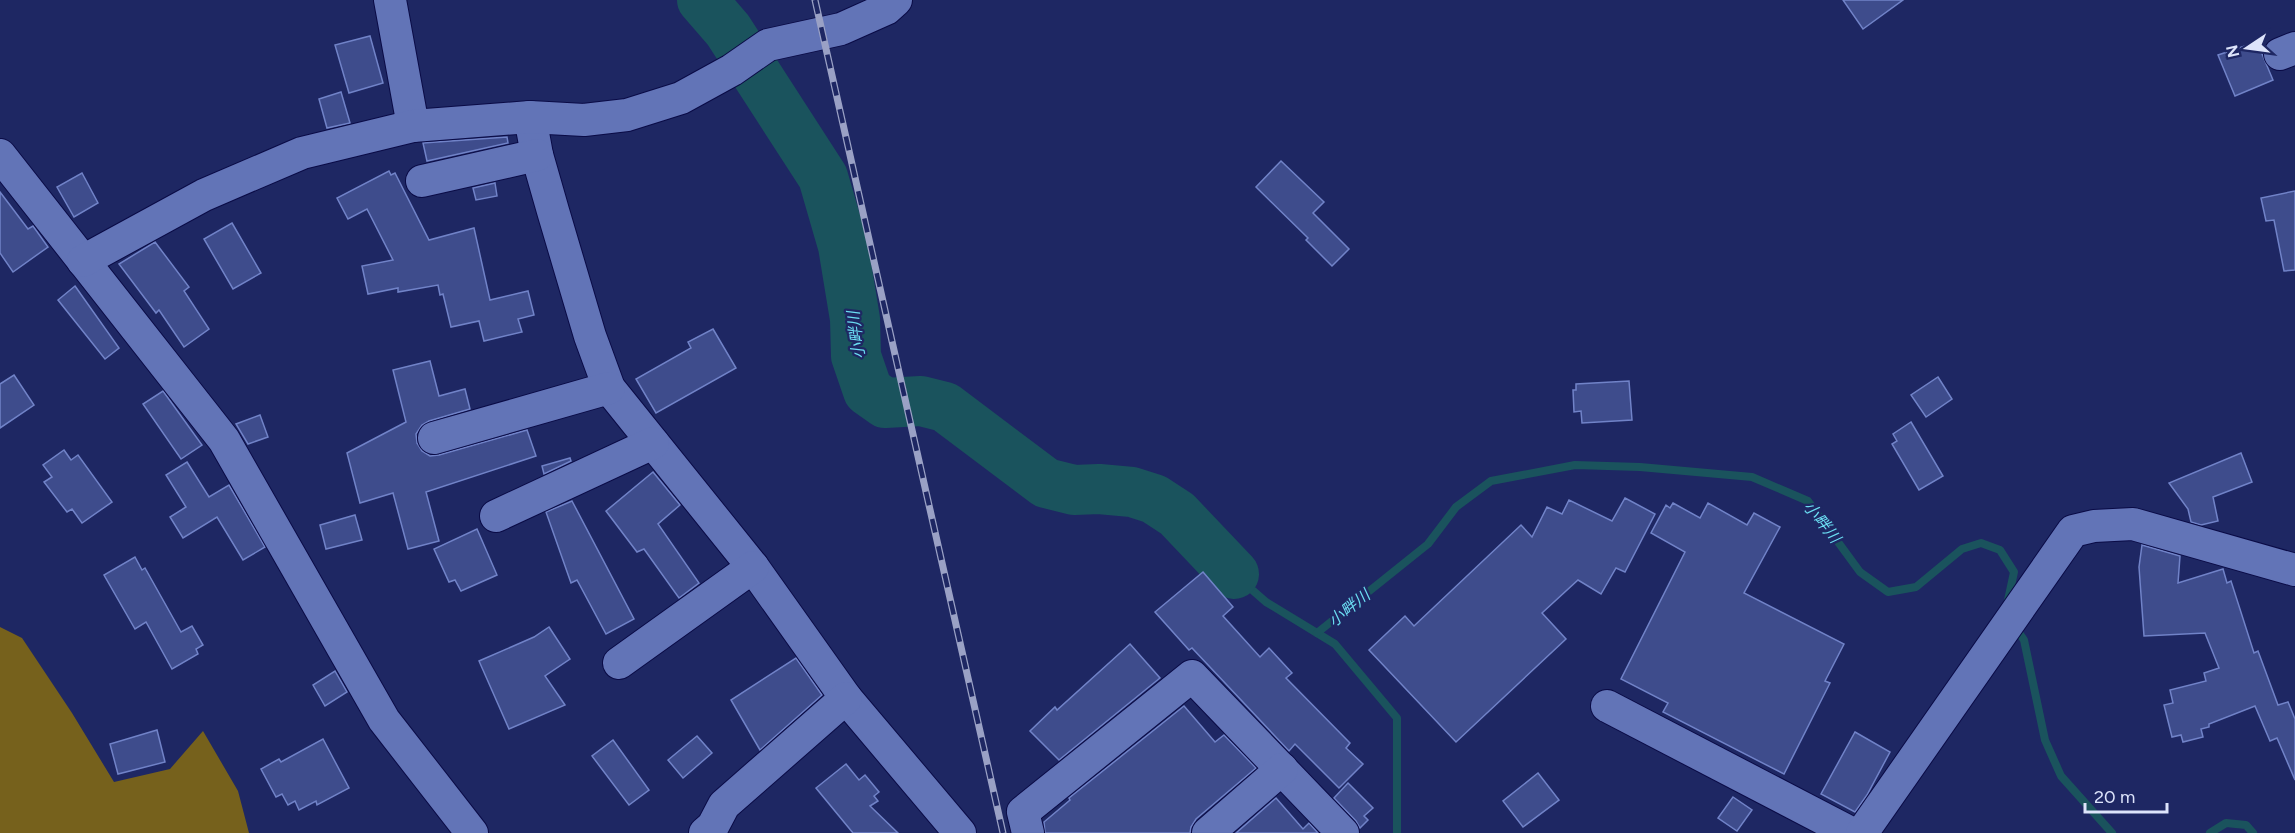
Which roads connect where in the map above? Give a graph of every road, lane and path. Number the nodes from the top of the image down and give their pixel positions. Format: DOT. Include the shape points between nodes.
graph roads {
  1 [pos="390,0"];
  2 [pos="896,0"];
  3 [pos="530,117"];
  4 [pos="413,126"];
  5 [pos="0,155"];
  6 [pos="537,155"];
  7 [pos="422,181"];
  8 [pos="83,261"];
  9 [pos="609,388"];
  10 [pos="434,438"];
  11 [pos="653,443"];
  12 [pos="496,516"];
  13 [pos="753,567"];
  14 [pos="2295,570"];
  15 [pos="618,663"];
  16 [pos="846,698"];
  17 [pos="1607,706"];
  18 [pos="1282,769"];
  19 [pos="472,833"];
  20 [pos="705,833"];
  21 [pos="960,833"];
  22 [pos="1028,833"];
  23 [pos="1208,833"];
  24 [pos="1343,833"];
  25 [pos="1851,833"];
  26 [pos="1862,833"];
  1 -- 4 [label="street"];
  2 -- 3 [label="street" via="886,9 841,29 768,45 681,98 627,115 584,120"];
  3 -- 4 [label="street"];
  3 -- 6 [label="street"];
  4 -- 8 [label="street" via="302,153 204,195"];
  5 -- 8 [label="street"];
  6 -- 7 [label="street"];
  6 -- 9 [label="street"];
  8 -- 19 [label="street" via="224,440 384,720"];
  9 -- 10 [label="street"];
  9 -- 11 [label="street"];
  11 -- 12 [label="street"];
  11 -- 13 [label="street"];
  13 -- 15 [label="street"];
  13 -- 16 [label="street"];
  14 -- 26 [label="street" via="2133,524 2073,531"];
  16 -- 20 [label="street" via="724,805"];
  16 -- 21 [label="street"];
  17 -- 25 [label="street"];
  18 -- 22 [label="street" via="1192,676 1023,812"];
  18 -- 23 [label="street"];
  18 -- 24 [label="street"];
}
